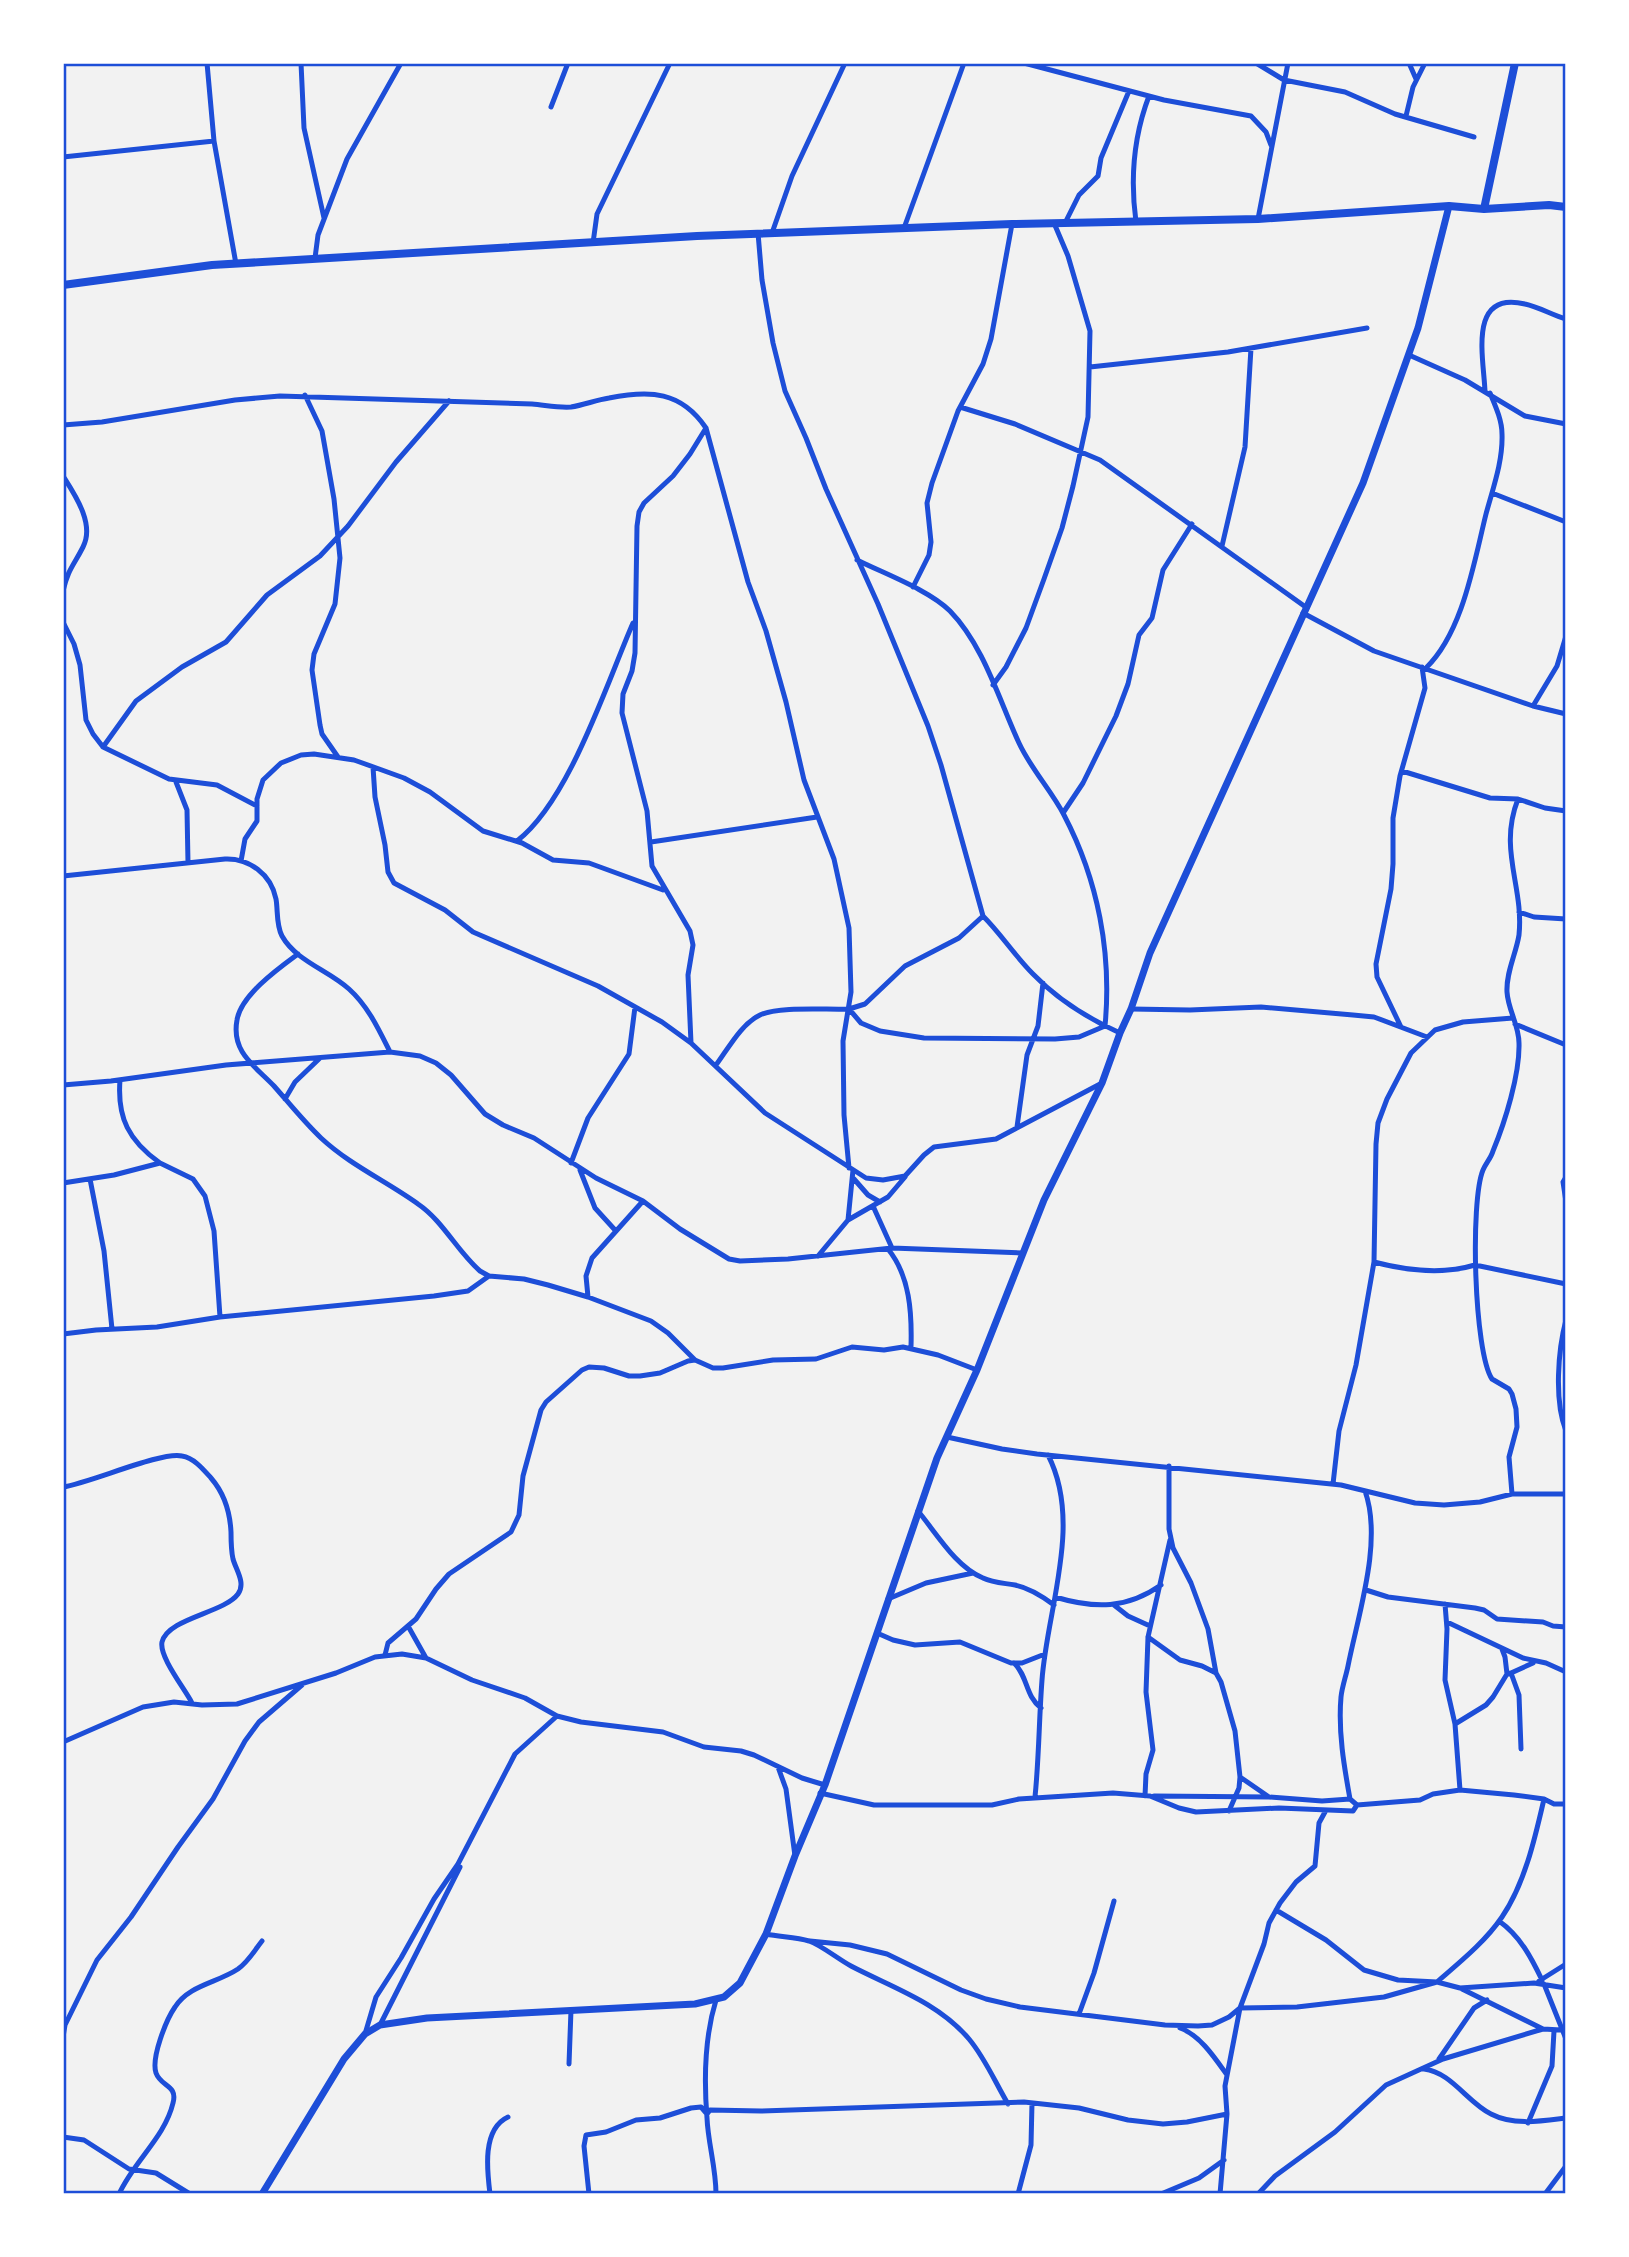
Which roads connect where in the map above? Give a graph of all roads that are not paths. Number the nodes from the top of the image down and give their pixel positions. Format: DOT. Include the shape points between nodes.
graph roads {
  1 [pos="207,63"];
  2 [pos="301,63"];
  3 [pos="401,63"];
  4 [pos="568,63"];
  5 [pos="670,63"];
  6 [pos="845,63"];
  7 [pos="964,63"];
  8 [pos="1024,63"];
  9 [pos="1256,63"];
  10 [pos="1288,63"];
  11 [pos="1409,63"];
  12 [pos="1425,63"];
  13 [pos="1515,63"];
  14 [pos="1416,79"];
  15 [pos="1284,80"];
  16 [pos="1129,91"];
  17 [pos="1149,96"];
  18 [pos="551,107"];
  19 [pos="1406,116"];
  20 [pos="1474,137"];
  21 [pos="214,141"];
  22 [pos="1271,145"];
  23 [pos="63,157"];
  24 [pos="1450,206"];
  25 [pos="1566,207"];
  26 [pos="1483,209"];
  27 [pos="324,219"];
  28 [pos="1258,219"];
  29 [pos="1136,222"];
  30 [pos="1054,223"];
  31 [pos="1065,223"];
  32 [pos="1012,224"];
  33 [pos="904,228"];
  34 [pos="758,233"];
  35 [pos="772,233"];
  36 [pos="593,243"];
  37 [pos="315,258"];
  38 [pos="236,264"];
  39 [pos="63,285"];
  40 [pos="1566,319"];
  41 [pos="1367,328"];
  42 [pos="1251,348"];
  43 [pos="1409,355"];
  44 [pos="1090,367"];
  45 [pos="1488,392"];
  46 [pos="305,396"];
  47 [pos="449,401"];
  48 [pos="960,407"];
  49 [pos="1566,424"];
  50 [pos="63,425"];
  51 [pos="706,428"];
  52 [pos="1082,452"];
  53 [pos="63,476"];
  54 [pos="1492,493"];
  55 [pos="1566,522"];
  56 [pos="1192,524"];
  57 [pos="337,538"];
  58 [pos="1222,546"];
  59 [pos="857,559"];
  60 [pos="913,587"];
  61 [pos="63,591"];
  62 [pos="1305,611"];
  63 [pos="634,621"];
  64 [pos="63,622"];
  65 [pos="1566,636"];
  66 [pos="1424,668"];
  67 [pos="993,685"];
  68 [pos="1533,706"];
  69 [pos="1566,714"];
  70 [pos="103,747"];
  71 [pos="338,757"];
  72 [pos="373,767"];
  73 [pos="1402,771"];
  74 [pos="176,782"];
  75 [pos="1518,799"];
  76 [pos="257,806"];
  77 [pos="1566,811"];
  78 [pos="1063,813"];
  79 [pos="817,817"];
  80 [pos="517,841"];
  81 [pos="650,842"];
  82 [pos="241,861"];
  83 [pos="188,863"];
  84 [pos="63,876"];
  85 [pos="666,892"];
  86 [pos="1519,912"];
  87 [pos="983,916"];
  88 [pos="1566,919"];
  89 [pos="298,954"];
  90 [pos="1043,983"];
  91 [pos="635,1007"];
  92 [pos="849,1009"];
  93 [pos="1131,1009"];
  94 [pos="1514,1021"];
  95 [pos="1105,1026"];
  96 [pos="1401,1027"];
  97 [pos="1119,1033"];
  98 [pos="1427,1037"];
  99 [pos="1033,1039"];
  100 [pos="691,1042"];
  101 [pos="1566,1045"];
  102 [pos="390,1052"];
  103 [pos="321,1058"];
  104 [pos="249,1063"];
  105 [pos="716,1065"];
  106 [pos="120,1080"];
  107 [pos="1102,1083"];
  108 [pos="63,1084"];
  109 [pos="285,1098"];
  110 [pos="1017,1127"];
  111 [pos="160,1163"];
  112 [pos="570,1163"];
  113 [pos="580,1170"];
  114 [pos="851,1171"];
  115 [pos="905,1176"];
  116 [pos="1566,1177"];
  117 [pos="90,1179"];
  118 [pos="63,1183"];
  119 [pos="643,1201"];
  120 [pos="880,1202"];
  121 [pos="1566,1202"];
  122 [pos="873,1206"];
  123 [pos="848,1220"];
  124 [pos="614,1230"];
  125 [pos="890,1248"];
  126 [pos="1022,1253"];
  127 [pos="818,1256"];
  128 [pos="1374,1262"];
  129 [pos="1475,1265"];
  130 [pos="489,1276"];
  131 [pos="1566,1284"];
  132 [pos="588,1297"];
  133 [pos="220,1317"];
  134 [pos="1566,1320"];
  135 [pos="112,1329"];
  136 [pos="63,1334"];
  137 [pos="911,1347"];
  138 [pos="695,1360"];
  139 [pos="977,1370"];
  140 [pos="1566,1431"];
  141 [pos="947,1437"];
  142 [pos="1048,1455"];
  143 [pos="1169,1466"];
  144 [pos="1334,1484"];
  145 [pos="63,1487"];
  146 [pos="1365,1491"];
  147 [pos="1566,1493"];
  148 [pos="1512,1494"];
  149 [pos="918,1511"];
  150 [pos="1171,1537"];
  151 [pos="973,1573"];
  152 [pos="1161,1585"];
  153 [pos="1366,1590"];
  154 [pos="1055,1597"];
  155 [pos="888,1599"];
  156 [pos="1445,1604"];
  157 [pos="1054,1605"];
  158 [pos="1114,1605"];
  159 [pos="1447,1622"];
  160 [pos="408,1626"];
  161 [pos="1150,1626"];
  162 [pos="1566,1627"];
  163 [pos="877,1633"];
  164 [pos="1148,1637"];
  165 [pos="1502,1649"];
  166 [pos="1045,1654"];
  167 [pos="385,1655"];
  168 [pos="426,1658"];
  169 [pos="1536,1662"];
  170 [pos="1014,1663"];
  171 [pos="1566,1672"];
  172 [pos="1216,1673"];
  173 [pos="1509,1673"];
  174 [pos="303,1684"];
  175 [pos="192,1703"];
  176 [pos="1041,1708"];
  177 [pos="557,1716"];
  178 [pos="1455,1724"];
  179 [pos="63,1742"];
  180 [pos="1521,1749"];
  181 [pos="778,1767"];
  182 [pos="1240,1777"];
  183 [pos="822,1789"];
  184 [pos="1460,1790"];
  185 [pos="1148,1796"];
  186 [pos="1035,1797"];
  187 [pos="1235,1797"];
  188 [pos="1269,1797"];
  189 [pos="1350,1799"];
  190 [pos="1544,1799"];
  191 [pos="1566,1804"];
  192 [pos="1357,1805"];
  193 [pos="1229,1811"];
  194 [pos="1325,1812"];
  195 [pos="795,1856"];
  196 [pos="1114,1901"];
  197 [pos="1276,1910"];
  198 [pos="1499,1921"];
  199 [pos="766,1934"];
  200 [pos="262,1941"];
  201 [pos="810,1941"];
  202 [pos="1566,1964"];
  203 [pos="1437,1982"];
  204 [pos="1543,1982"];
  205 [pos="1460,1988"];
  206 [pos="1566,1988"];
  207 [pos="716,2000"];
  208 [pos="1487,2000"];
  209 [pos="1240,2008"];
  210 [pos="571,2010"];
  211 [pos="1079,2014"];
  212 [pos="380,2025"];
  213 [pos="1174,2025"];
  214 [pos="1560,2027"];
  215 [pos="1544,2029"];
  216 [pos="365,2034"];
  217 [pos="63,2037"];
  218 [pos="1566,2039"];
  219 [pos="1438,2060"];
  220 [pos="569,2064"];
  221 [pos="1421,2069"];
  222 [pos="1227,2075"];
  223 [pos="1032,2103"];
  224 [pos="1008,2104"];
  225 [pos="707,2114"];
  226 [pos="1227,2114"];
  227 [pos="508,2117"];
  228 [pos="1566,2118"];
  229 [pos="1528,2123"];
  230 [pos="63,2137"];
  231 [pos="1224,2160"];
  232 [pos="1566,2166"];
  233 [pos="132,2169"];
  234 [pos="119,2194"];
  235 [pos="190,2194"];
  236 [pos="262,2194"];
  237 [pos="490,2194"];
  238 [pos="590,2194"];
  239 [pos="716,2194"];
  240 [pos="1018,2194"];
  241 [pos="1161,2194"];
  242 [pos="1220,2194"];
  243 [pos="1258,2194"];
  244 [pos="1545,2194"];
  1 -- 21 [label="street"];
  2 -- 27 [label="street" via="303,128"];
  3 -- 27 [label="street" via="347,159"];
  4 -- 18 [label="street"];
  5 -- 36 [label="street" via="597,214"];
  6 -- 35 [label="street" via="792,176"];
  7 -- 33 [label="street"];
  8 -- 16 [label="street"];
  9 -- 15 [label="street"];
  10 -- 15 [label="street"];
  11 -- 14 [label="street"];
  12 -- 14 [label="street"];
  13 -- 26 [label="main road"];
  14 -- 19 [label="street"];
  15 -- 19 [label="street" via="1345,92"];
  15 -- 22 [label="street"];
  16 -- 17 [label="street"];
  16 -- 31 [label="street" via="1098,176 1076,200"];
  17 -- 22 [label="street" via="1251,116"];
  17 -- 29 [label="street" via="1136,132 1132,197"];
  19 -- 20 [label="street"];
  21 -- 23 [label="street"];
  21 -- 38 [label="street"];
  22 -- 28 [label="street"];
  24 -- 26 [label="main road"];
  24 -- 28 [label="main road"];
  24 -- 43 [label="main road"];
  25 -- 26 [label="main road"];
  27 -- 37 [label="street"];
  28 -- 29 [label="main road"];
  29 -- 31 [label="main road"];
  30 -- 31 [label="main road"];
  30 -- 32 [label="main road"];
  30 -- 44 [label="street" via="1090,331"];
  32 -- 33 [label="main road"];
  32 -- 48 [label="street" via="991,339"];
  33 -- 35 [label="main road"];
  34 -- 35 [label="main road"];
  34 -- 36 [label="main road"];
  34 -- 59 [label="street" via="762,280 785,391"];
  36 -- 37 [label="main road"];
  37 -- 38 [label="main road"];
  38 -- 39 [label="main road"];
  40 -- 45 [label="street" via="1523,303 1509,302 1489,312 1482,329"];
  41 -- 42 [label="street"];
  42 -- 44 [label="street"];
  42 -- 58 [label="street" via="1245,447"];
  43 -- 45 [label="street"];
  43 -- 62 [label="main road" via="1363,483"];
  44 -- 52 [label="street"];
  45 -- 49 [label="street" via="1525,416"];
  45 -- 54 [label="street" via="1502,435"];
  46 -- 47 [label="street"];
  46 -- 50 [label="street" via="235,400"];
  46 -- 57 [label="street" via="322,431"];
  47 -- 51 [label="street" via="561,407 630,395 670,396 697,415"];
  47 -- 57 [label="street"];
  48 -- 52 [label="street"];
  48 -- 60 [label="street" via="932,483 927,503 929,555"];
  51 -- 63 [label="street" via="690,454 639,512"];
  51 -- 79 [label="street"];
  52 -- 56 [label="street" via="1118,471"];
  52 -- 67 [label="street" via="1062,528 1026,628"];
  53 -- 61 [label="street" via="79,505 86,533"];
  54 -- 55 [label="street"];
  54 -- 66 [label="street" via="1452,630"];
  56 -- 58 [label="street"];
  56 -- 78 [label="street" via="1163,570 1152,618 1139,635 1116,716"];
  57 -- 70 [label="street" via="310,565 267,595 226,642 136,701"];
  57 -- 71 [label="street" via="337,596 312,670 320,725"];
  58 -- 62 [label="street"];
  59 -- 60 [label="street"];
  59 -- 87 [label="street" via="928,726"];
  60 -- 67 [label="street" via="950,611"];
  62 -- 66 [label="street" via="1374,651"];
  62 -- 93 [label="main road" via="1150,953"];
  63 -- 80 [label="street" via="564,780 536,823"];
  63 -- 81 [label="street" via="635,653 622,713 647,811"];
  64 -- 70 [label="street" via="80,665 86,720"];
  65 -- 68 [label="street" via="1557,666"];
  66 -- 68 [label="street"];
  66 -- 73 [label="street" via="1423,696"];
  67 -- 78 [label="street" via="1022,750"];
  68 -- 69 [label="street"];
  70 -- 74 [label="street"];
  71 -- 72 [label="street"];
  71 -- 76 [label="street" via="301,755 281,763 263,779"];
  72 -- 80 [label="street" via="413,782 483,831"];
  72 -- 91 [label="street" via="388,872 394,883 445,910 473,932 598,986"];
  73 -- 75 [label="street" via="1490,798"];
  73 -- 96 [label="street" via="1393,818 1391,889 1376,964 1377,977"];
  74 -- 76 [label="street" via="217,785"];
  74 -- 83 [label="street" via="187,810"];
  75 -- 77 [label="street"];
  75 -- 86 [label="street" via="1510,825"];
  76 -- 82 [label="street" via="257,823 245,839"];
  78 -- 95 [label="street" via="1099,906 1105,943"];
  79 -- 81 [label="street"];
  79 -- 92 [label="street" via="834,859 849,928"];
  80 -- 85 [label="street" via="553,860 589,863"];
  81 -- 85 [label="street" via="652,866"];
  82 -- 83 [label="street"];
  82 -- 89 [label="street" via="255,866 271,887 281,935"];
  83 -- 84 [label="street"];
  85 -- 100 [label="street" via="690,930 693,945 688,975"];
  86 -- 88 [label="street"];
  86 -- 94 [label="street" via="1519,935 1507,981"];
  87 -- 90 [label="street"];
  87 -- 92 [label="street" via="959,938 905,966 865,1004"];
  89 -- 102 [label="street" via="349,990 372,1018"];
  89 -- 104 [label="street" via="257,988 240,1011 236,1034"];
  90 -- 95 [label="street" via="1068,1005"];
  90 -- 99 [label="street"];
  91 -- 100 [label="street"];
  91 -- 112 [label="street" via="629,1054 588,1118"];
  92 -- 99 [label="street" via="861,1023 880,1031 924,1038"];
  92 -- 105 [label="street" via="759,1015"];
  92 -- 114 [label="street" via="843,1041 844,1115"];
  93 -- 96 [label="street" via="1261,1007 1374,1017"];
  93 -- 97 [label="main road"];
  94 -- 98 [label="street" via="1449,1024"];
  94 -- 101 [label="street"];
  94 -- 129 [label="street" via="1519,1046 1515,1083 1493,1153 1483,1170"];
  95 -- 97 [label="street"];
  95 -- 99 [label="street" via="1079,1037"];
  96 -- 98 [label="street"];
  97 -- 107 [label="main road"];
  98 -- 128 [label="street" via="1411,1053 1378,1123"];
  99 -- 110 [label="street"];
  100 -- 105 [label="street"];
  102 -- 103 [label="street"];
  102 -- 112 [label="street" via="436,1063 485,1114 534,1138"];
  103 -- 104 [label="street"];
  103 -- 109 [label="street"];
  104 -- 106 [label="street"];
  104 -- 109 [label="street"];
  105 -- 114 [label="street" via="765,1113"];
  106 -- 108 [label="street"];
  106 -- 111 [label="street" via="120,1110 128,1128"];
  107 -- 110 [label="street"];
  107 -- 126 [label="main road"];
  109 -- 130 [label="street" via="321,1138 426,1210 472,1265"];
  110 -- 115 [label="street" via="996,1139 934,1147"];
  111 -- 117 [label="street"];
  111 -- 133 [label="street" via="194,1180 205,1196 214,1231"];
  112 -- 113 [label="street"];
  113 -- 119 [label="street"];
  113 -- 124 [label="street" via="595,1208"];
  114 -- 115 [label="street" via="874,1180"];
  114 -- 120 [label="street" via="868,1195"];
  114 -- 123 [label="street"];
  115 -- 120 [label="street"];
  116 -- 121 [label="street"];
  117 -- 118 [label="street"];
  117 -- 135 [label="street"];
  119 -- 124 [label="street"];
  119 -- 127 [label="street" via="729,1259"];
  120 -- 122 [label="street"];
  122 -- 123 [label="street"];
  122 -- 125 [label="street"];
  123 -- 127 [label="street"];
  124 -- 132 [label="street" via="588,1265"];
  125 -- 126 [label="street"];
  125 -- 127 [label="street"];
  125 -- 137 [label="street" via="905,1279"];
  126 -- 139 [label="main road"];
  128 -- 129 [label="street" via="1422,1270"];
  128 -- 144 [label="street" via="1339,1431"];
  129 -- 131 [label="street"];
  129 -- 148 [label="street" via="1486,1365 1492,1379 1512,1394 1516,1409 1517,1427 1509,1457"];
  130 -- 132 [label="street" via="524,1279"];
  130 -- 133 [label="street" via="461,1292"];
  132 -- 138 [label="street" via="651,1321"];
  133 -- 135 [label="street"];
  134 -- 140 [label="street" via="1559,1382"];
  135 -- 136 [label="street"];
  137 -- 138 [label="street" via="852,1347 816,1359 723,1368"];
  137 -- 139 [label="street"];
  138 -- 160 [label="street" via="640,1376 589,1367 546,1402 523,1476 515,1524 507,1536 449,1574"];
  139 -- 141 [label="main road"];
  141 -- 142 [label="street"];
  141 -- 149 [label="main road"];
  142 -- 143 [label="street"];
  142 -- 154 [label="street" via="1055,1469 1061,1510 1062,1560"];
  143 -- 144 [label="street"];
  143 -- 150 [label="street"];
  144 -- 146 [label="street"];
  145 -- 175 [label="street" via="177,1455 203,1468 219,1487 229,1516 232,1557 241,1588 236,1597 173,1630 162,1644 168,1664"];
  146 -- 148 [label="street" via="1444,1505"];
  146 -- 153 [label="street" via="1371,1517"];
  147 -- 148 [label="street"];
  149 -- 151 [label="street"];
  149 -- 155 [label="main road"];
  150 -- 152 [label="street"];
  150 -- 172 [label="street" via="1208,1629"];
  151 -- 155 [label="street" via="926,1583"];
  151 -- 157 [label="street" via="1034,1592"];
  152 -- 158 [label="street" via="1135,1601"];
  152 -- 161 [label="street"];
  153 -- 156 [label="street" via="1388,1598"];
  153 -- 189 [label="street" via="1341,1697"];
  154 -- 157 [label="street"];
  154 -- 158 [label="street"];
  155 -- 163 [label="main road"];
  156 -- 159 [label="street"];
  156 -- 162 [label="street" via="1484,1610 1497,1619"];
  157 -- 166 [label="street"];
  158 -- 161 [label="street"];
  159 -- 165 [label="street"];
  159 -- 178 [label="street" via="1445,1680"];
  160 -- 167 [label="street" via="388,1643"];
  160 -- 168 [label="street"];
  161 -- 164 [label="street"];
  163 -- 170 [label="street" via="915,1645 960,1642"];
  163 -- 183 [label="main road"];
  164 -- 172 [label="street" via="1180,1660"];
  164 -- 185 [label="street" via="1146,1692 1153,1750 1146,1774"];
  165 -- 169 [label="street"];
  165 -- 173 [label="street"];
  166 -- 170 [label="street"];
  166 -- 176 [label="street"];
  167 -- 168 [label="street"];
  167 -- 174 [label="street"];
  168 -- 177 [label="street" via="525,1698"];
  169 -- 171 [label="street"];
  169 -- 173 [label="street"];
  170 -- 176 [label="street" via="1029,1695"];
  172 -- 182 [label="street" via="1235,1731"];
  173 -- 178 [label="street" via="1486,1705"];
  173 -- 180 [label="street" via="1519,1695"];
  174 -- 175 [label="street" via="237,1704"];
  174 -- 217 [label="street" via="259,1722 245,1741 214,1799 97,1960"];
  175 -- 179 [label="street" via="143,1707"];
  176 -- 186 [label="street"];
  177 -- 181 [label="street" via="663,1732 704,1747 754,1755"];
  177 -- 212 [label="street" via="516,1756"];
  177 -- 216 [label="street" via="515,1754 458,1864 376,1997"];
  178 -- 184 [label="street"];
  181 -- 183 [label="street"];
  181 -- 195 [label="street" via="786,1789"];
  182 -- 187 [label="street"];
  182 -- 188 [label="street"];
  183 -- 186 [label="street" via="874,1805 992,1805"];
  183 -- 195 [label="main road"];
  184 -- 190 [label="street"];
  184 -- 192 [label="street" via="1420,1800"];
  185 -- 186 [label="street"];
  185 -- 187 [label="street"];
  185 -- 193 [label="street" via="1196,1812"];
  187 -- 188 [label="street"];
  187 -- 193 [label="street"];
  188 -- 189 [label="street"];
  189 -- 192 [label="street"];
  190 -- 191 [label="street"];
  190 -- 198 [label="street" via="1516,1892"];
  192 -- 194 [label="street" via="1353,1811"];
  193 -- 194 [label="street" via="1279,1808"];
  194 -- 197 [label="street" via="1318,1823 1315,1867 1296,1882"];
  195 -- 199 [label="main road"];
  196 -- 211 [label="street"];
  197 -- 203 [label="street" via="1364,1970 1398,1980"];
  197 -- 209 [label="street"];
  198 -- 203 [label="street"];
  198 -- 204 [label="street" via="1519,1940"];
  199 -- 201 [label="street"];
  199 -- 207 [label="main road" via="740,1983"];
  200 -- 233 [label="street" via="239,1968 186,1994 173,2009 156,2068 173,2090 172,2109 161,2132"];
  201 -- 211 [label="street" via="887,1954 986,1999"];
  201 -- 224 [label="street" via="951,2020 977,2050"];
  202 -- 204 [label="street"];
  203 -- 205 [label="street"];
  203 -- 209 [label="street" via="1384,1997"];
  204 -- 205 [label="street"];
  204 -- 206 [label="street"];
  204 -- 214 [label="street"];
  205 -- 208 [label="street"];
  207 -- 210 [label="main road"];
  207 -- 225 [label="street" via="706,2051"];
  208 -- 215 [label="street"];
  208 -- 219 [label="street" via="1474,2008"];
  209 -- 213 [label="street" via="1212,2025"];
  209 -- 222 [label="street"];
  210 -- 212 [label="main road"];
  210 -- 220 [label="street"];
  211 -- 213 [label="street"];
  212 -- 216 [label="main road"];
  213 -- 222 [label="street" via="1189,2031"];
  214 -- 215 [label="street"];
  214 -- 218 [label="street"];
  214 -- 229 [label="street" via="1552,2066"];
  215 -- 219 [label="street"];
  216 -- 236 [label="main road" via="344,2059"];
  219 -- 221 [label="street"];
  221 -- 229 [label="street" via="1447,2080 1489,2114"];
  221 -- 243 [label="street" via="1386,2085"];
  222 -- 226 [label="street"];
  223 -- 224 [label="street"];
  223 -- 226 [label="street" via="1163,2124"];
  223 -- 240 [label="street" via="1031,2145"];
  224 -- 225 [label="street" via="710,2110"];
  225 -- 238 [label="street" via="694,2107 586,2135"];
  225 -- 239 [label="street"];
  226 -- 231 [label="street"];
  227 -- 237 [label="street" via="492,2131 487,2161"];
  228 -- 229 [label="street"];
  230 -- 233 [label="street" via="89,2142"];
  231 -- 241 [label="street" via="1199,2178"];
  231 -- 242 [label="street"];
  232 -- 244 [label="street"];
  233 -- 234 [label="street"];
  233 -- 235 [label="street" via="156,2173"];
}
